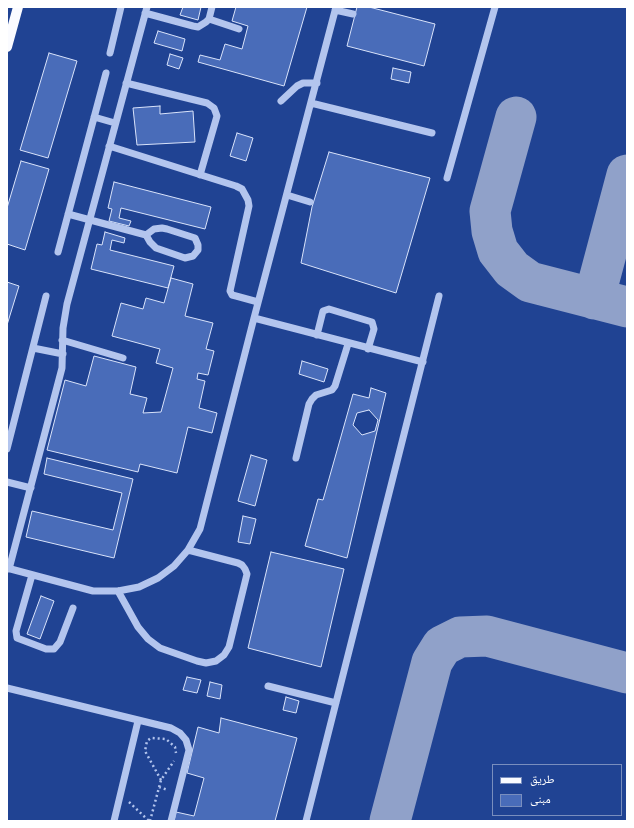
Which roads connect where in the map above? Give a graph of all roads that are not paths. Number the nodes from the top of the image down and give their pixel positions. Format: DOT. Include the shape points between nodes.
graph roads {
  1 [pos="18,7"];
  2 [pos="121,7"];
  3 [pos="212,7"];
  4 [pos="494,7"];
  5 [pos="336,8"];
  6 [pos="146,10"];
  7 [pos="353,14"];
  8 [pos="209,19"];
  9 [pos="239,29"];
  10 [pos="7,48"];
  11 [pos="110,53"];
  12 [pos="106,73"];
  13 [pos="126,83"];
  14 [pos="317,83"];
  15 [pos="281,102"];
  16 [pos="311,104"];
  17 [pos="94,117"];
  18 [pos="115,123"];
  19 [pos="432,133"];
  20 [pos="109,146"];
  21 [pos="200,174"];
  22 [pos="447,178"];
  23 [pos="287,195"];
  24 [pos="310,202"];
  25 [pos="68,214"];
  26 [pos="90,219"];
  27 [pos="146,235"];
  28 [pos="58,252"];
  29 [pos="46,296"];
  30 [pos="439,296"];
  31 [pos="258,302"];
  32 [pos="254,318"];
  33 [pos="317,335"];
  34 [pos="62,340"];
  35 [pos="348,344"];
  36 [pos="33,348"];
  37 [pos="368,349"];
  38 [pos="63,354"];
  39 [pos="123,358"];
  40 [pos="423,362"];
  41 [pos="7,449"];
  42 [pos="296,458"];
  43 [pos="7,482"];
  44 [pos="31,488"];
  45 [pos="188,550"];
  46 [pos="8,569"];
  47 [pos="32,575"];
  48 [pos="118,591"];
  49 [pos="72,608"];
  50 [pos="268,686"];
  51 [pos="7,688"];
  52 [pos="336,703"];
  53 [pos="138,721"];
  54 [pos="114,821"];
  55 [pos="171,821"];
  56 [pos="306,821"];
  1 -- 10 [label="main road"];
  2 -- 11 [label="street"];
  3 -- 8 [label="street"];
  4 -- 22 [label="street"];
  5 -- 7 [label="street"];
  5 -- 14 [label="street"];
  6 -- 8 [label="street" via="193,26 202,25"];
  6 -- 13 [label="street"];
  8 -- 9 [label="street"];
  12 -- 17 [label="street"];
  13 -- 18 [label="street"];
  13 -- 21 [label="street" via="207,103 214,108 217,116"];
  14 -- 15 [label="street" via="296,86"];
  14 -- 16 [label="street"];
  16 -- 19 [label="street"];
  16 -- 23 [label="street"];
  17 -- 18 [label="street"];
  17 -- 25 [label="street"];
  18 -- 20 [label="street"];
  20 -- 21 [label="street"];
  20 -- 26 [label="street"];
  21 -- 31 [label="street" via="236,186 246,194 248,212 230,291 232,295"];
  23 -- 24 [label="street"];
  23 -- 31 [label="street"];
  25 -- 26 [label="street"];
  25 -- 28 [label="street"];
  26 -- 27 [label="street"];
  26 -- 34 [label="street" via="67,304"];
  27 -- 27 [label="street" via="156,248 185,258 193,256 198,250 194,238 167,228 154,229"];
  29 -- 36 [label="street"];
  30 -- 40 [label="street"];
  31 -- 32 [label="street"];
  32 -- 33 [label="street"];
  32 -- 45 [label="street" via="200,529"];
  33 -- 35 [label="street"];
  33 -- 37 [label="street" via="323,311 329,309 372,322 374,329"];
  34 -- 38 [label="street"];
  34 -- 39 [label="street"];
  35 -- 37 [label="street"];
  35 -- 42 [label="street" via="336,386 332,390 316,395 309,404"];
  36 -- 38 [label="street"];
  36 -- 41 [label="street"];
  37 -- 40 [label="street"];
  38 -- 44 [label="street" via="59,381"];
  40 -- 52 [label="street"];
  43 -- 44 [label="street"];
  44 -- 46 [label="street"];
  45 -- 48 [label="street" via="174,566 158,578 139,587"];
  45 -- 48 [label="street" via="238,563 246,569 247,574 229,646 224,655 216,661 197,661 160,648 138,627"];
  46 -- 47 [label="street"];
  47 -- 48 [label="street" via="93,591"];
  47 -- 49 [label="street" via="16,631 17,638 46,649 54,648 60,642"];
  50 -- 52 [label="street"];
  51 -- 53 [label="street"];
  52 -- 56 [label="street"];
  53 -- 54 [label="street"];
  53 -- 55 [label="street" via="171,728 180,732 186,740 189,750"];
}
